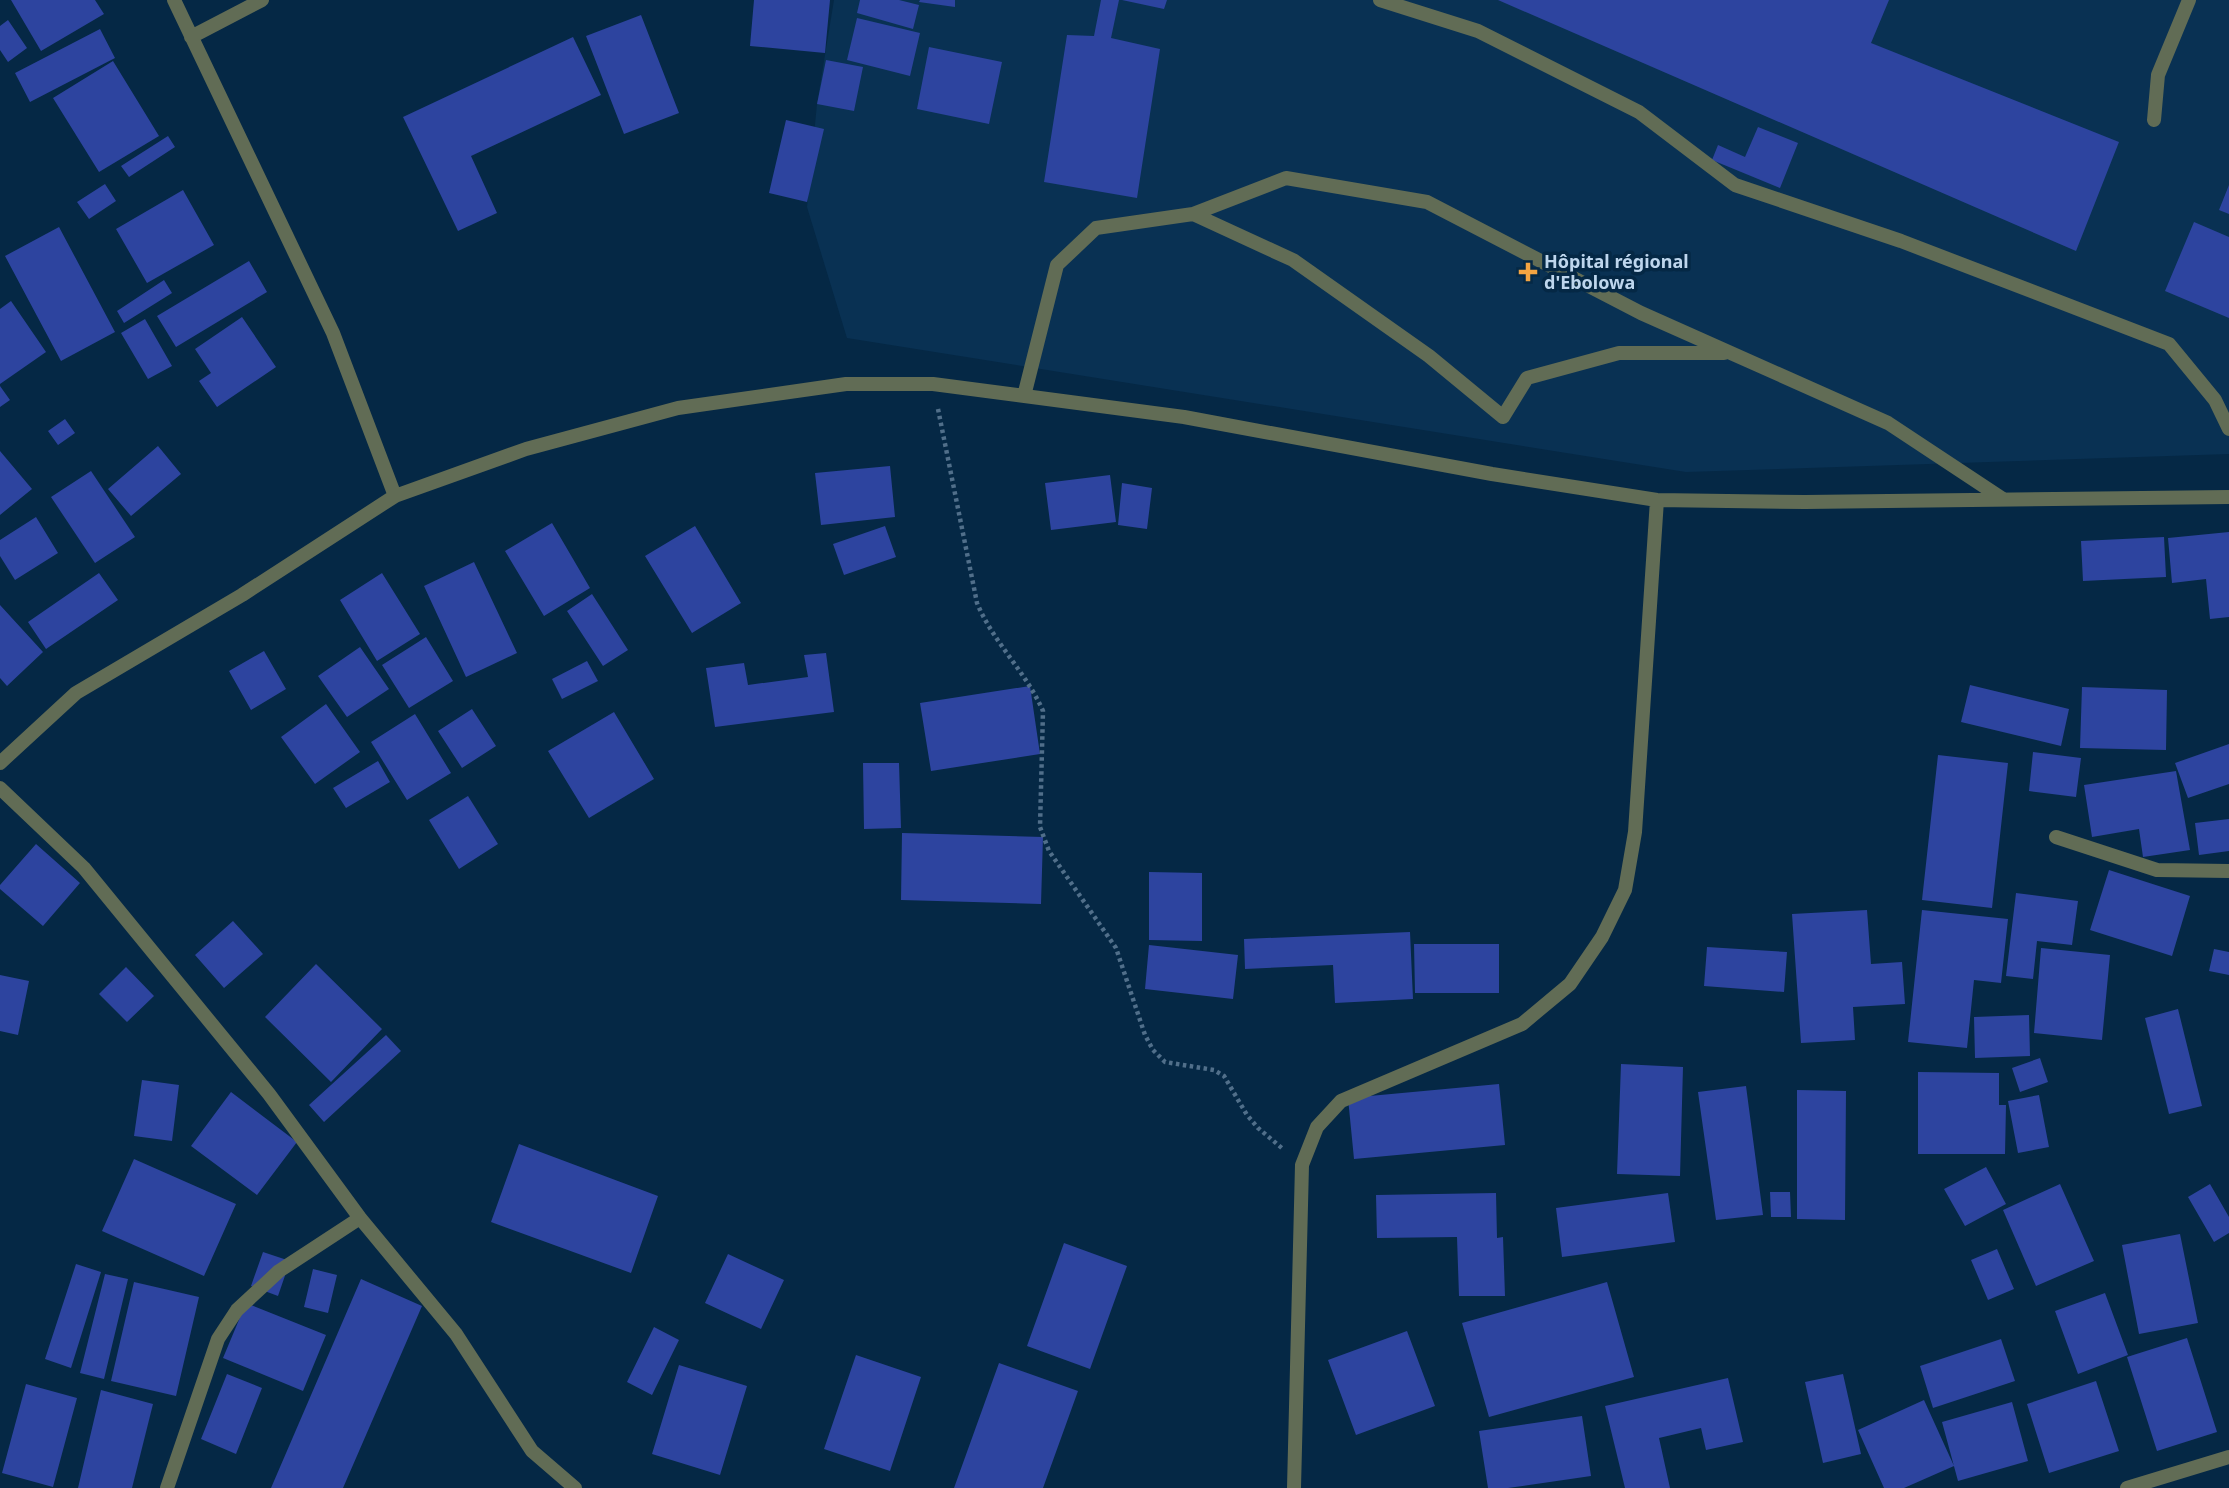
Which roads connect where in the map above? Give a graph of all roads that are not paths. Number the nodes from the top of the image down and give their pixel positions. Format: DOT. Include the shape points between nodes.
graph roads {
  1 [pos="174,0"];
  2 [pos="262,0"];
  3 [pos="1380,0"];
  4 [pos="2189,0"];
  5 [pos="191,37"];
  6 [pos="2154,120"];
  7 [pos="1193,214"];
  8 [pos="1730,353"];
  9 [pos="1024,396"];
  10 [pos="2229,429"];
  11 [pos="395,496"];
  12 [pos="2229,497"];
  13 [pos="2005,499"];
  14 [pos="1657,500"];
  15 [pos="0,763"];
  16 [pos="0,788"];
  17 [pos="2056,837"];
  18 [pos="2229,871"];
  19 [pos="360,1218"];
  20 [pos="2229,1457"];
  21 [pos="167,1488"];
  22 [pos="575,1488"];
  23 [pos="1294,1488"];
  24 [pos="2127,1488"];
  1 -- 5 [label="street"];
  2 -- 5 [label="street"];
  3 -- 10 [label="street" via="1478,31 1639,112 1735,184 2169,344 2215,400"];
  4 -- 6 [label="street" via="2158,75"];
  5 -- 11 [label="street" via="333,333"];
  7 -- 8 [label="street" via="1286,178 1427,202 1641,313"];
  7 -- 8 [label="street" via="1293,260 1429,356 1503,417 1527,378 1619,353"];
  7 -- 9 [label="street" via="1096,228 1057,265"];
  8 -- 13 [label="street" via="1888,423"];
  9 -- 11 [label="street" via="933,384 846,384 678,408 526,449"];
  9 -- 14 [label="street" via="1184,417"];
  11 -- 15 [label="street" via="242,595 76,693"];
  12 -- 13 [label="street"];
  13 -- 14 [label="street"];
  14 -- 23 [label="street" via="1635,832 1625,890 1602,937 1570,984 1522,1024 1341,1101 1317,1127 1302,1165"];
  16 -- 19 [label="street" via="84,868 269,1094"];
  17 -- 18 [label="street" via="2157,870"];
  19 -- 21 [label="street" via="279,1271 237,1310 218,1339"];
  19 -- 22 [label="street" via="456,1334 532,1451"];
  20 -- 24 [label="street"];
}
